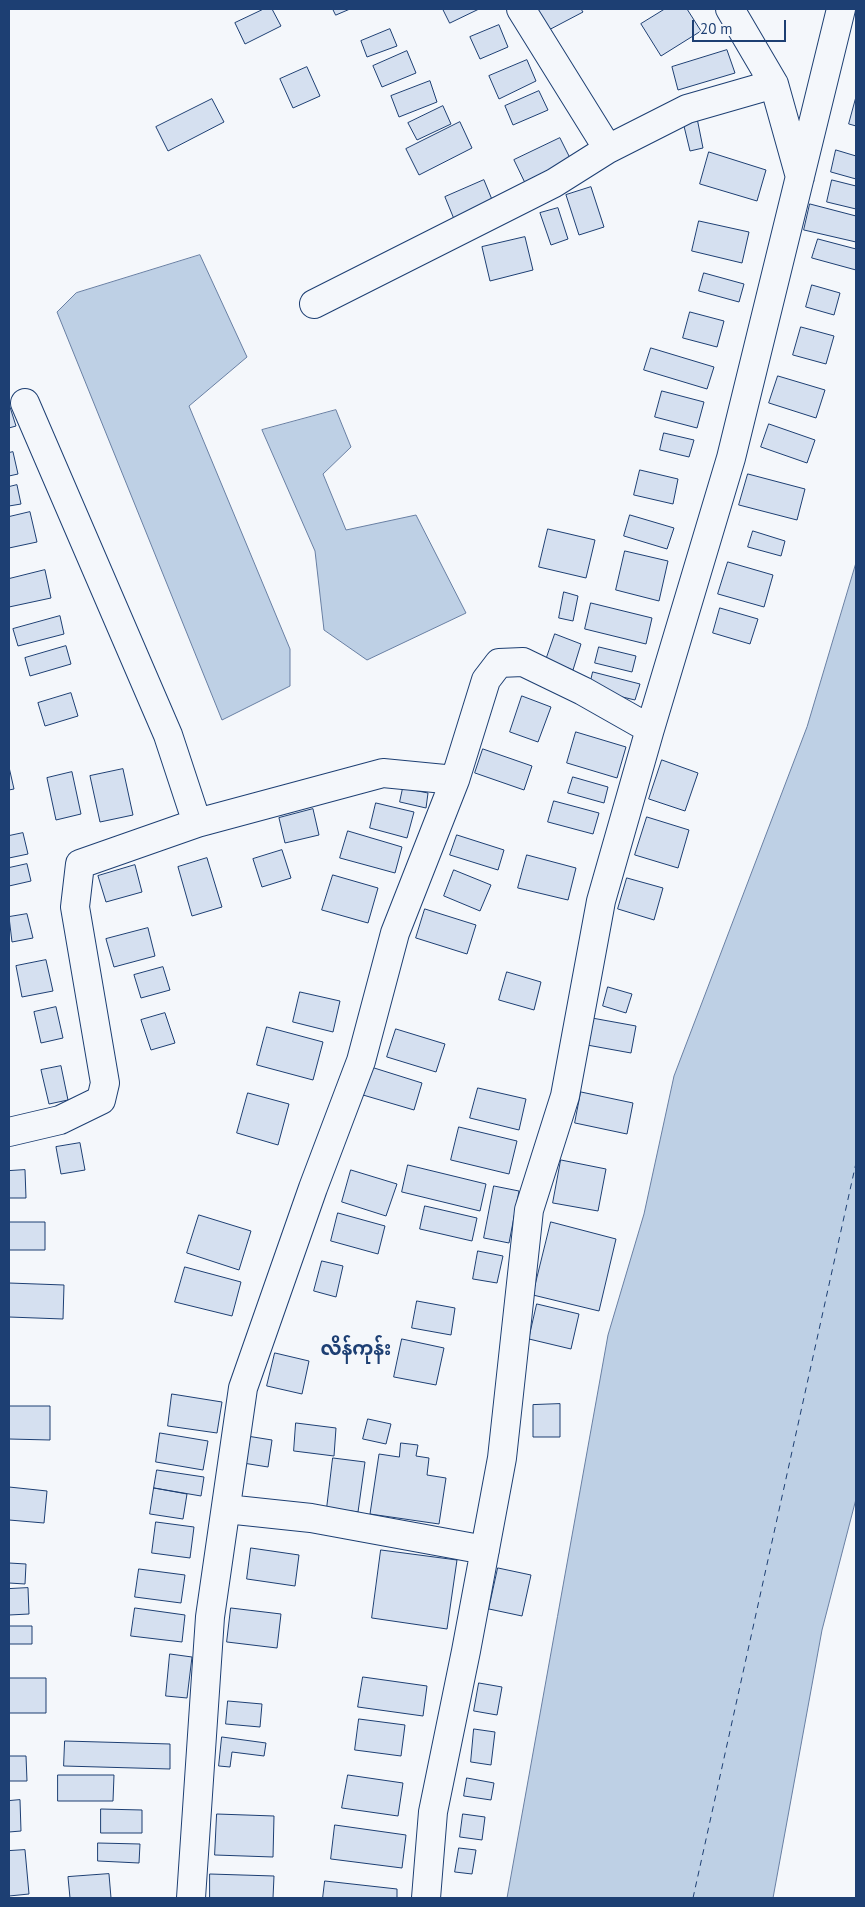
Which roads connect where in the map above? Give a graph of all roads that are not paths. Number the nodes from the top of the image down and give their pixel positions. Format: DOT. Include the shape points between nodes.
graph roads {
  1 [pos="521,9"];
  2 [pos="730,9"];
  3 [pos="841,9"];
  4 [pos="774,84"];
  5 [pos="608,149"];
  6 [pos="800,180"];
  7 [pos="314,304"];
  8 [pos="25,403"];
  9 [pos="650,729"];
  10 [pos="455,780"];
  11 [pos="197,823"];
  12 [pos="9,1132"];
  13 [pos="226,1509"];
  14 [pos="485,1550"];
  15 [pos="191,1898"];
  16 [pos="426,1898"];
  1 -- 5 [label="street"];
  2 -- 4 [label="street"];
  3 -- 6 [label="street"];
  4 -- 5 [label="street" via="687,110"];
  4 -- 6 [label="street"];
  5 -- 7 [label="street" via="554,182"];
  6 -- 9 [label="street" via="731,458"];
  8 -- 11 [label="street" via="168,735"];
  9 -- 10 [label="street" via="523,662 499,663 486,680"];
  9 -- 14 [label="street" via="601,901 565,1096 530,1210 503,1449"];
  10 -- 11 [label="street" via="383,773"];
  10 -- 13 [label="street" via="395,933 361,1061 243,1388"];
  11 -- 12 [label="street" via="80,864 75,907 105,1083 101,1100 60,1120"];
  13 -- 14 [label="street" via="311,1518"];
  13 -- 15 [label="street" via="210,1617"];
  14 -- 16 [label="street" via="433,1812"];
}
